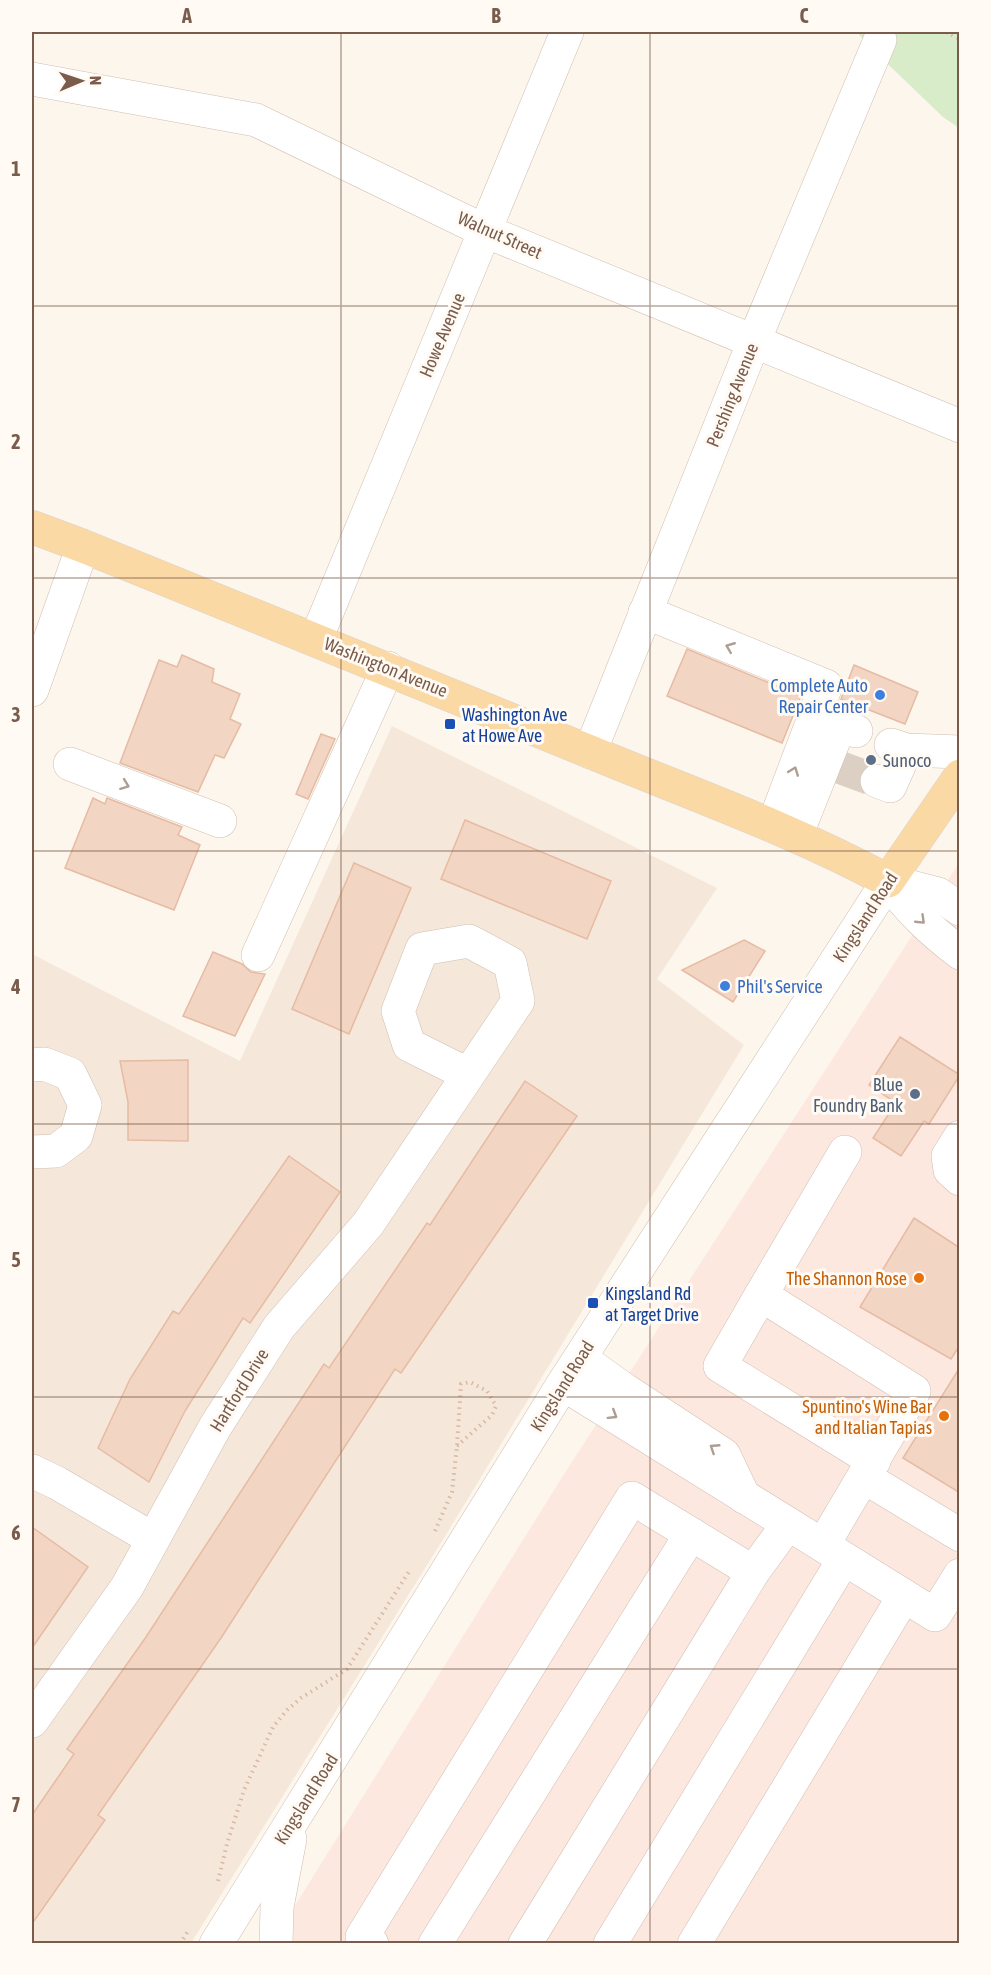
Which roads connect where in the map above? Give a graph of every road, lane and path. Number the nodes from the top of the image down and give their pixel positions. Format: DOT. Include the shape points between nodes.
graph roads {
  1 [pos="567,32"];
  2 [pos="946,32"];
  3 [pos="960,39"];
  4 [pos="880,40"];
  5 [pos="32,79"];
  6 [pos="485,231"];
  7 [pos="754,341"];
  8 [pos="960,426"];
  9 [pos="32,527"];
  10 [pos="83,546"];
  11 [pos="645,612"];
  12 [pos="316,639"];
  13 [pos="388,668"];
  14 [pos="32,690"];
  15 [pos="840,750"];
  16 [pos="590,752"];
  17 [pos="960,752"];
  18 [pos="891,762"];
  19 [pos="70,764"];
  20 [pos="960,777"];
  21 [pos="220,821"];
  22 [pos="784,831"];
  23 [pos="888,881"];
  24 [pos="960,909"];
  25 [pos="960,953"];
  26 [pos="258,955"];
  27 [pos="32,1065"];
  28 [pos="467,1074"];
  29 [pos="960,1137"];
  30 [pos="32,1152"];
  31 [pos="845,1152"];
  32 [pos="960,1179"];
  33 [pos="761,1295"];
  34 [pos="571,1371"];
  35 [pos="457,1446"];
  36 [pos="869,1469"];
  37 [pos="32,1471"];
  38 [pos="788,1524"];
  39 [pos="435,1532"];
  40 [pos="691,1534"];
  41 [pos="960,1535"];
  42 [pos="153,1539"];
  43 [pos="834,1552"];
  44 [pos="416,1562"];
  45 [pos="753,1572"];
  46 [pos="960,1575"];
  47 [pos="904,1596"];
  48 [pos="32,1721"];
  49 [pos="295,1817"];
  50 [pos="214,1888"];
  51 [pos="204,1934"];
  52 [pos="180,1944"];
  53 [pos="276,1944"];
  54 [pos="372,1944"];
  55 [pos="435,1944"];
  56 [pos="525,1944"];
  57 [pos="610,1944"];
  58 [pos="694,1944"];
  1 -- 6 [label="street, Howe Avenue"];
  2 -- 3 [label="path"];
  4 -- 7 [label="street, Pershing Avenue"];
  5 -- 6 [label="street, Walnut Street" via="256,120"];
  6 -- 7 [label="street, Walnut Street"];
  6 -- 12 [label="street, Howe Avenue"];
  7 -- 8 [label="street, Walnut Street"];
  7 -- 11 [label="street, Pershing Avenue"];
  9 -- 10 [label="main road, Washington Avenue"];
  10 -- 12 [label="main road, Washington Avenue"];
  10 -- 14 [label="street"];
  11 -- 16 [label="street, Pershing Avenue"];
  22 -- 11 [label="street, one-way" via="826,686"];
  12 -- 13 [label="main road, Washington Avenue"];
  13 -- 16 [label="main road, Washington Avenue"];
  13 -- 26 [label="street"];
  15 -- 22 [label="street"];
  16 -- 22 [label="main road, Washington Avenue"];
  17 -- 18 [label="street"];
  19 -- 21 [label="street, one-way"];
  20 -- 23 [label="main road, Kingsland Road"];
  22 -- 23 [label="main road"];
  23 -- 24 [label="street" via="938,894"];
  23 -- 25 [label="street, one-way" via="911,910"];
  23 -- 34 [label="street, Kingsland Road"];
  27 -- 30 [label="street" via="44,1064 70,1074 85,1105 76,1136 56,1151"];
  28 -- 42 [label="street, Hartford Drive" via="368,1224 279,1327 215,1427"];
  29 -- 32 [label="street" via="948,1156 950,1170"];
  31 -- 33 [label="street"];
  33 -- 36 [label="street" via="720,1366"];
  33 -- 36 [label="street" via="914,1391"];
  34 -- 38 [label="street" via="625,1390 724,1455 744,1497"];
  34 -- 49 [label="street, Kingsland Road"];
  35 -- 35 [label="path" via="492,1415 496,1406 487,1391 470,1382 461,1384"];
  35 -- 39 [label="path" via="452,1492"];
  36 -- 41 [label="street"];
  36 -- 43 [label="street"];
  37 -- 42 [label="street"];
  38 -- 43 [label="street"];
  38 -- 45 [label="street"];
  40 -- 45 [label="street"];
  40 -- 54 [label="street" via="632,1498 362,1937"];
  40 -- 55 [label="street"];
  42 -- 48 [label="street, Hartford Drive" via="127,1587"];
  43 -- 47 [label="street"];
  43 -- 57 [label="street"];
  44 -- 50 [label="path" via="347,1669 301,1698 273,1727 244,1790"];
  45 -- 56 [label="street"];
  46 -- 47 [label="street" via="935,1615"];
  47 -- 58 [label="street"];
  49 -- 51 [label="street, Kingsland Road"];
  49 -- 53 [label="street" via="277,1907"];
  51 -- 52 [label="path"];
}
